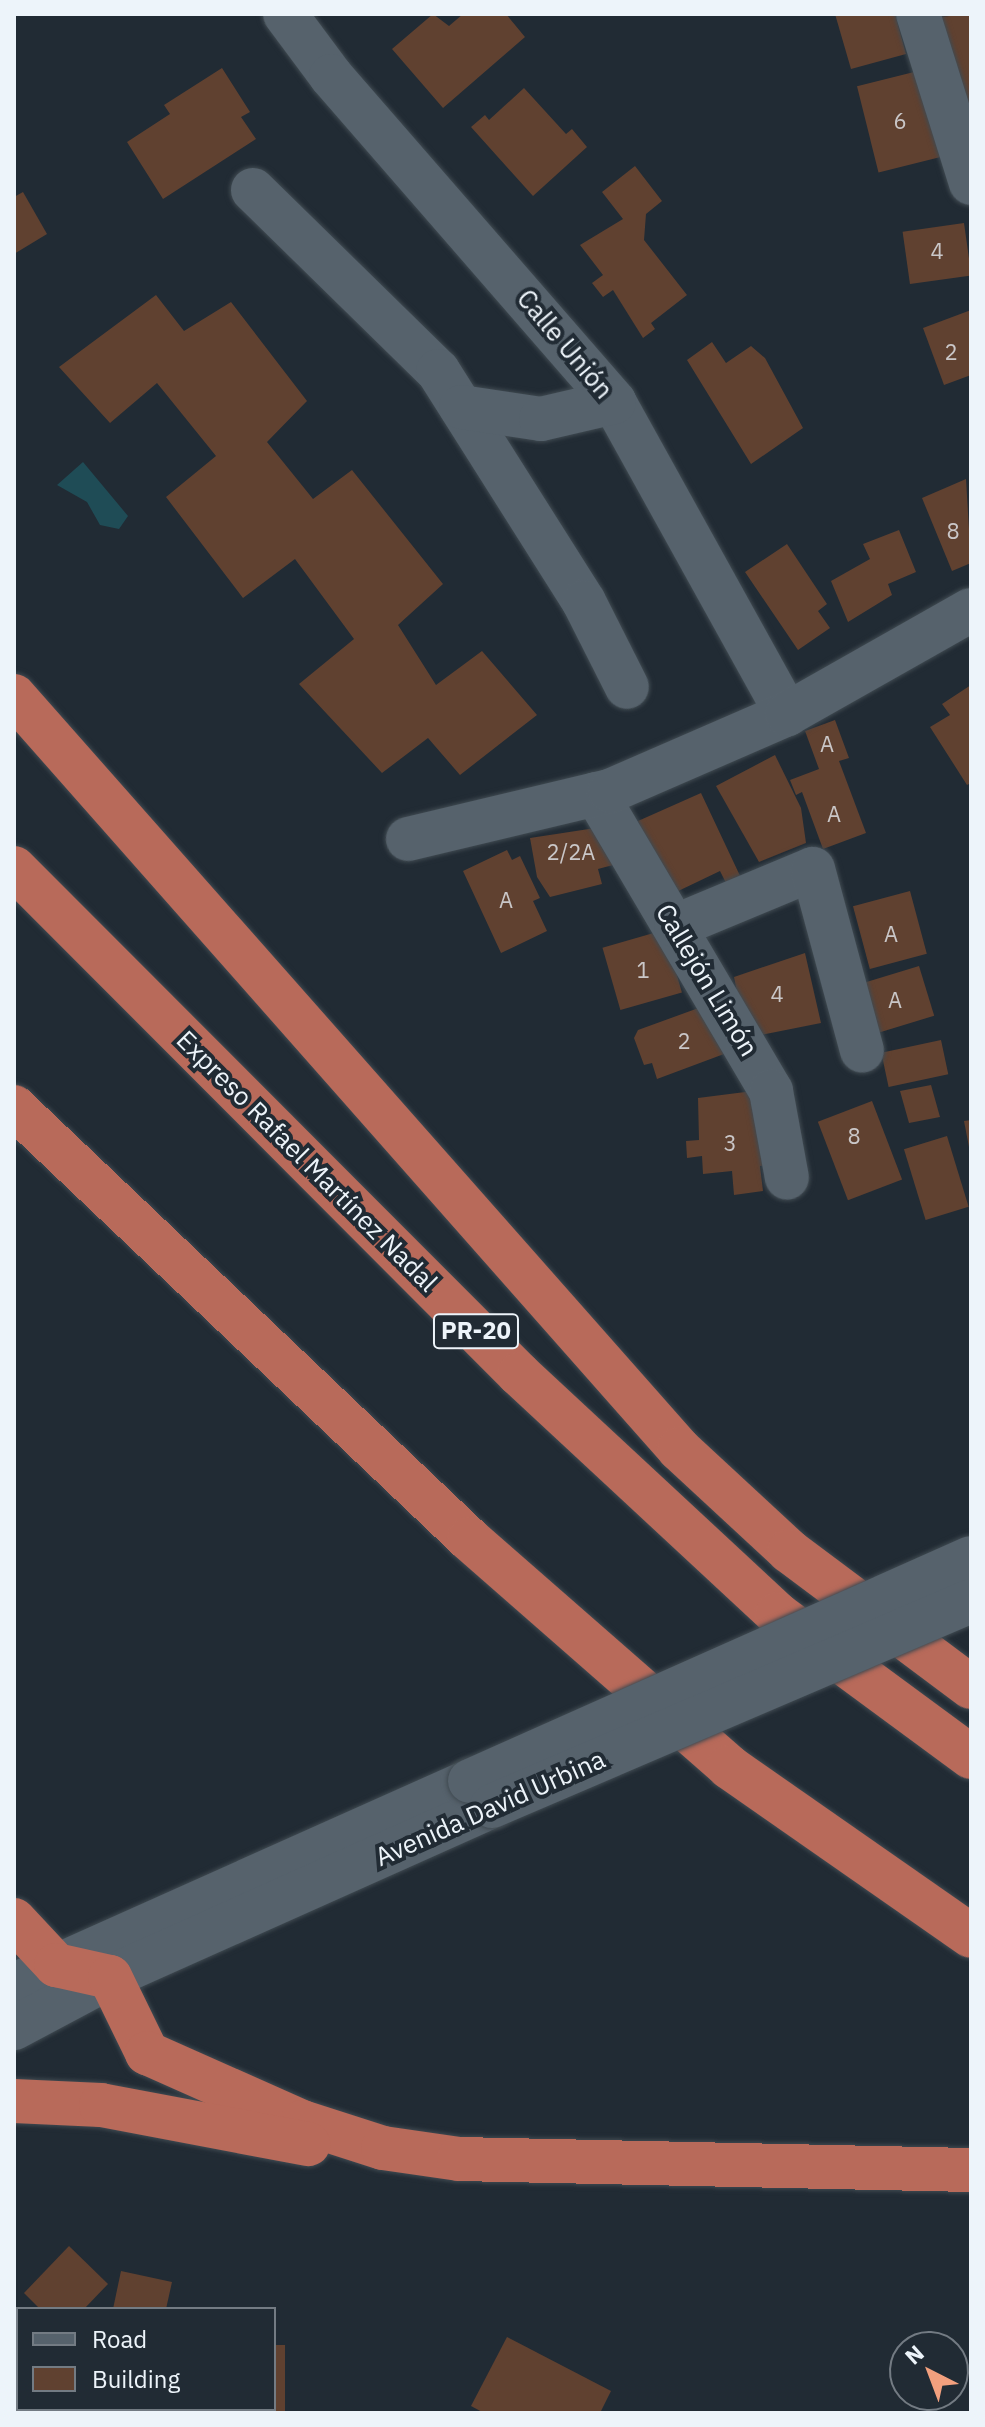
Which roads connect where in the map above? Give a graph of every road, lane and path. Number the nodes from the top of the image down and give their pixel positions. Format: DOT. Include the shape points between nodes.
graph roads {
  1 [pos="285,14"];
  2 [pos="918,14"];
  3 [pos="971,183"];
  4 [pos="253,190"];
  5 [pos="614,402"];
  6 [pos="461,407"];
  7 [pos="971,610"];
  8 [pos="627,687"];
  9 [pos="14,696"];
  10 [pos="787,714"];
  11 [pos="596,794"];
  12 [pos="408,839"];
  13 [pos="14,868"];
  14 [pos="676,926"];
  15 [pos="862,1051"];
  16 [pos="14,1107"];
  17 [pos="787,1178"];
  18 [pos="971,1558"];
  19 [pos="971,1601"];
  20 [pos="971,1687"];
  21 [pos="971,1757"];
  22 [pos="481,1794"];
  23 [pos="14,1920"];
  24 [pos="971,1936"];
  25 [pos="56,1965"];
  26 [pos="110,1977"];
  27 [pos="14,1985"];
  28 [pos="14,2028"];
  29 [pos="14,2101"];
  30 [pos="383,2148"];
  31 [pos="971,2170"];
  1 -- 5 [label="street, Calle Unión" via="331,76"];
  2 -- 3 [label="street"];
  4 -- 6 [label="street" via="438,371"];
  5 -- 6 [label="street" via="541,419"];
  5 -- 10 [label="street, Calle Unión"];
  6 -- 8 [label="street" via="584,602"];
  7 -- 10 [label="street"];
  9 -- 20 [label="highway" via="679,1449 789,1551"];
  10 -- 11 [label="street"];
  11 -- 12 [label="street"];
  11 -- 14 [label="street, Callejón Limón"];
  13 -- 21 [label="highway, Expreso Rafael Martínez Nadal / PR-20" via="519,1374 698,1541 777,1614"];
  14 -- 15 [label="street" via="813,869"];
  14 -- 17 [label="street, Callejón Limón" via="771,1091"];
  16 -- 24 [label="highway" via="469,1539 729,1767"];
  18 -- 22 [label="street, Avenida David Urbina, bridge"];
  19 -- 22 [label="street, Avenida David Urbina, bridge"];
  22 -- 25 [label="street, Avenida David Urbina"];
  22 -- 26 [label="street, Avenida David Urbina"];
  23 -- 25 [label="highway"];
  25 -- 26 [label="highway"];
  25 -- 27 [label="street, Avenida David Urbina"];
  26 -- 28 [label="street, Avenida David Urbina"];
  26 -- 30 [label="highway" via="147,2053 302,2122"];
  29 -- 30 [label="highway" via="101,2105 329,2147"];
  30 -- 31 [label="highway" via="459,2159"];
}
